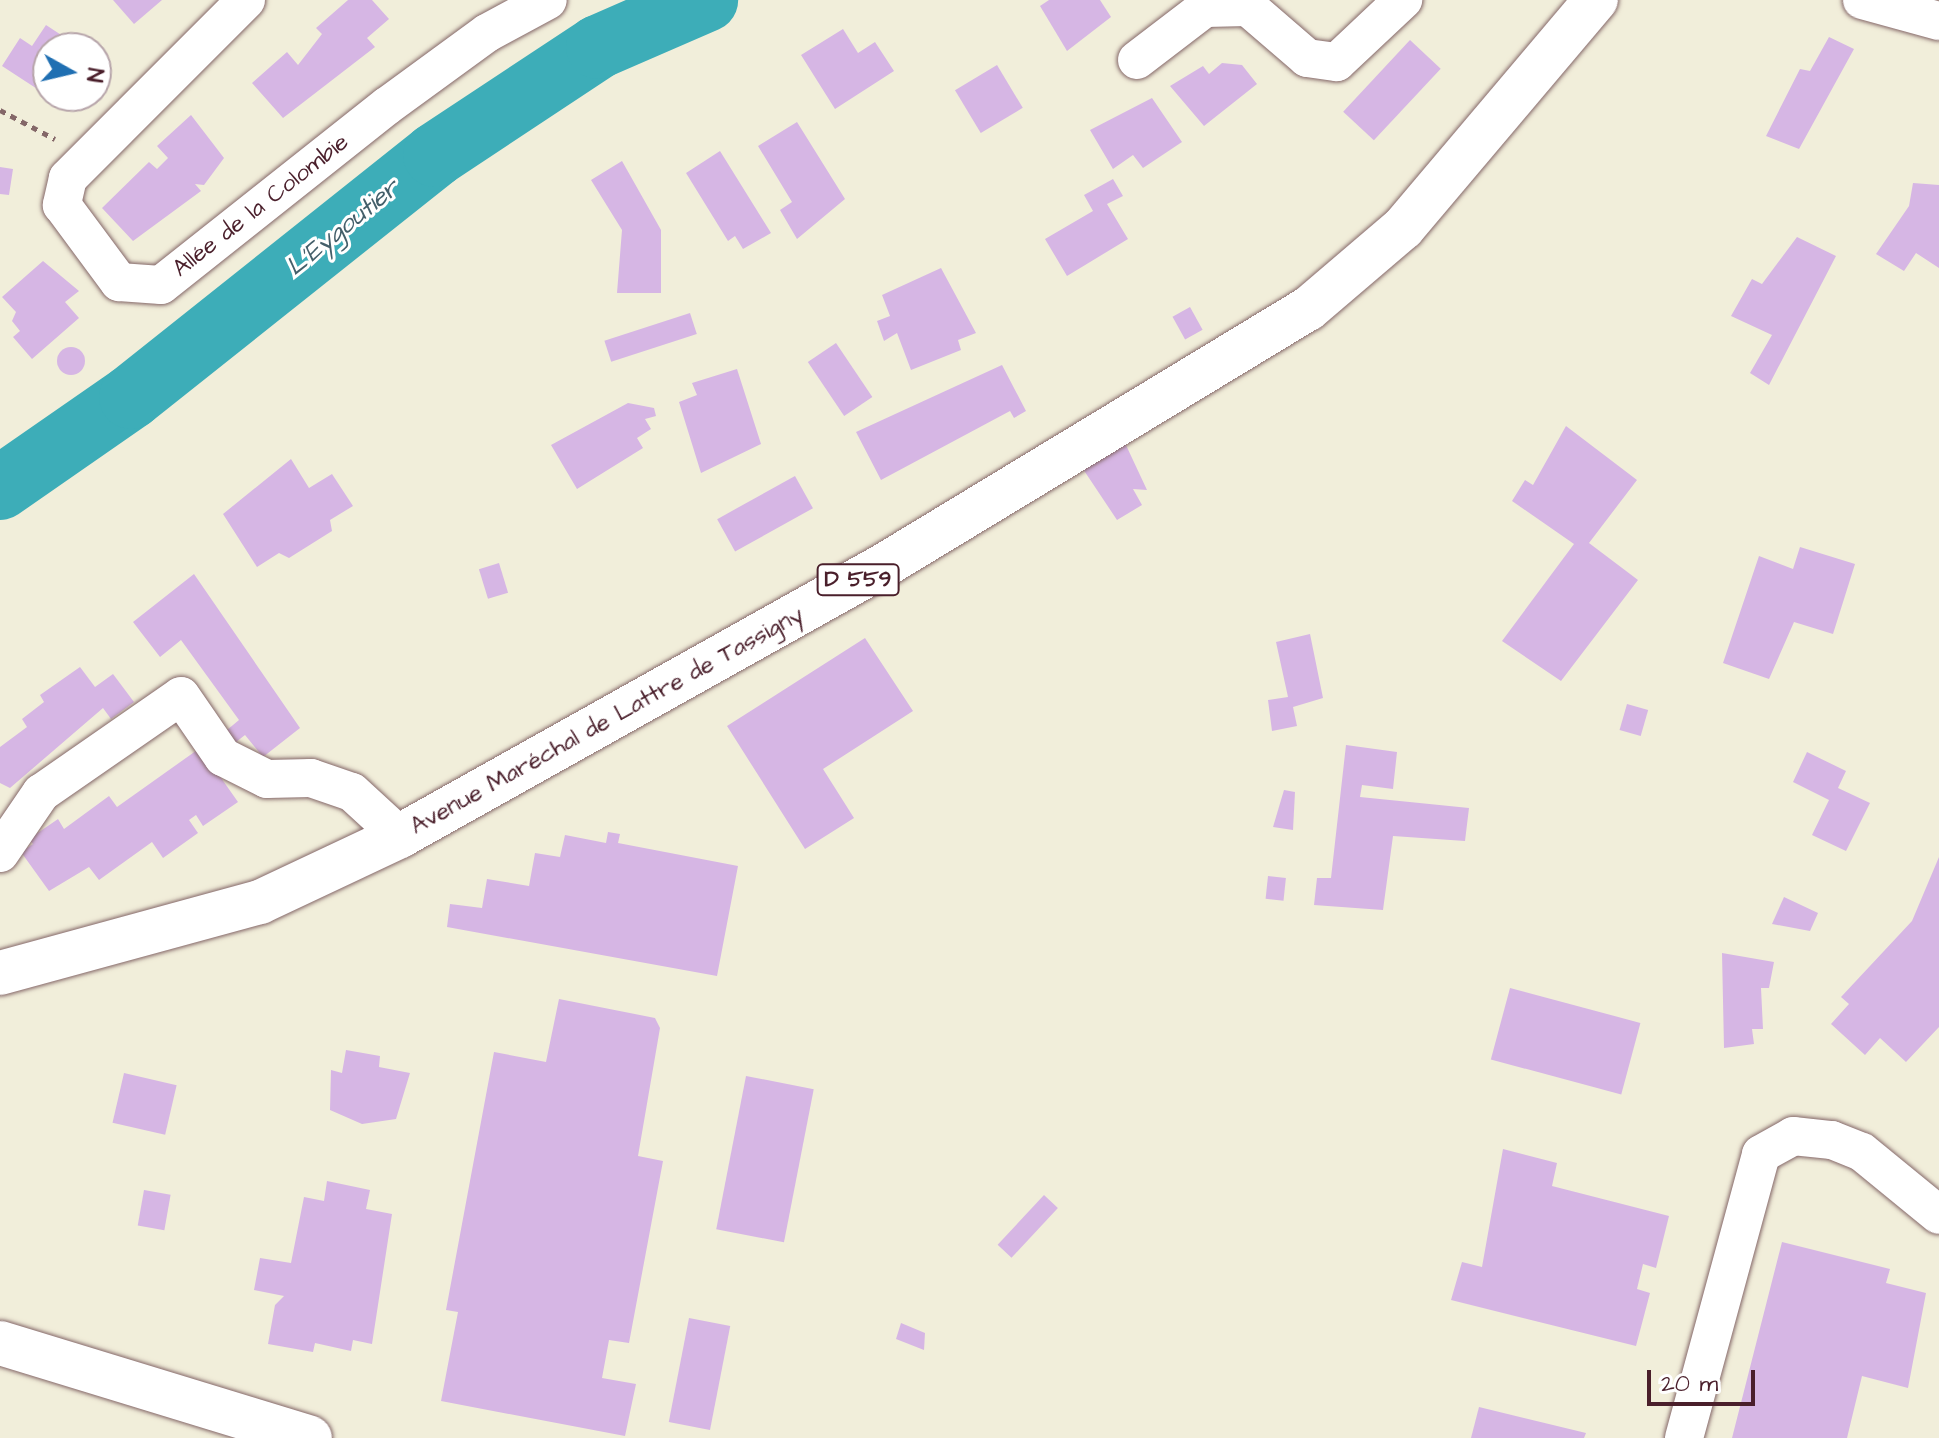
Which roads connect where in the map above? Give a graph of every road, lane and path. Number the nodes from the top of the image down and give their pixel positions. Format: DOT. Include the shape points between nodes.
graph roads {
  1 [pos="246,0"];
  2 [pos="548,0"];
  3 [pos="1403,0"];
  4 [pos="1596,0"];
  5 [pos="1862,0"];
  6 [pos="1939,21"];
  7 [pos="1137,60"];
  8 [pos="0,110"];
  9 [pos="52,137"];
  10 [pos="400,836"];
  11 [pos="0,853"];
  12 [pos="0,973"];
  13 [pos="1939,1215"];
  14 [pos="0,1343"];
  15 [pos="310,1438"];
  16 [pos="1684,1438"];
  1 -- 2 [label="street, Allée de la Colombie" via="68,178 62,205 119,282 161,285 387,106 487,33"];
  3 -- 7 [label="street" via="1337,62 1307,58 1248,7 1205,8"];
  4 -- 10 [label="main road, Avenue Maréchal de Lattre de Tassigny / D 559" via="1403,228 1308,309 883,566"];
  5 -- 6 [label="street"];
  8 -- 9 [label="path"];
  10 -- 11 [label="street" via="352,792 311,778 267,779 223,757 181,696 41,793"];
  10 -- 12 [label="main road, Avenue Maréchal de Lattre de Tassigny / D 559" via="260,902"];
  13 -- 16 [label="street" via="1862,1152 1832,1140 1793,1136 1761,1154"];
  14 -- 15 [label="main road"];
}
